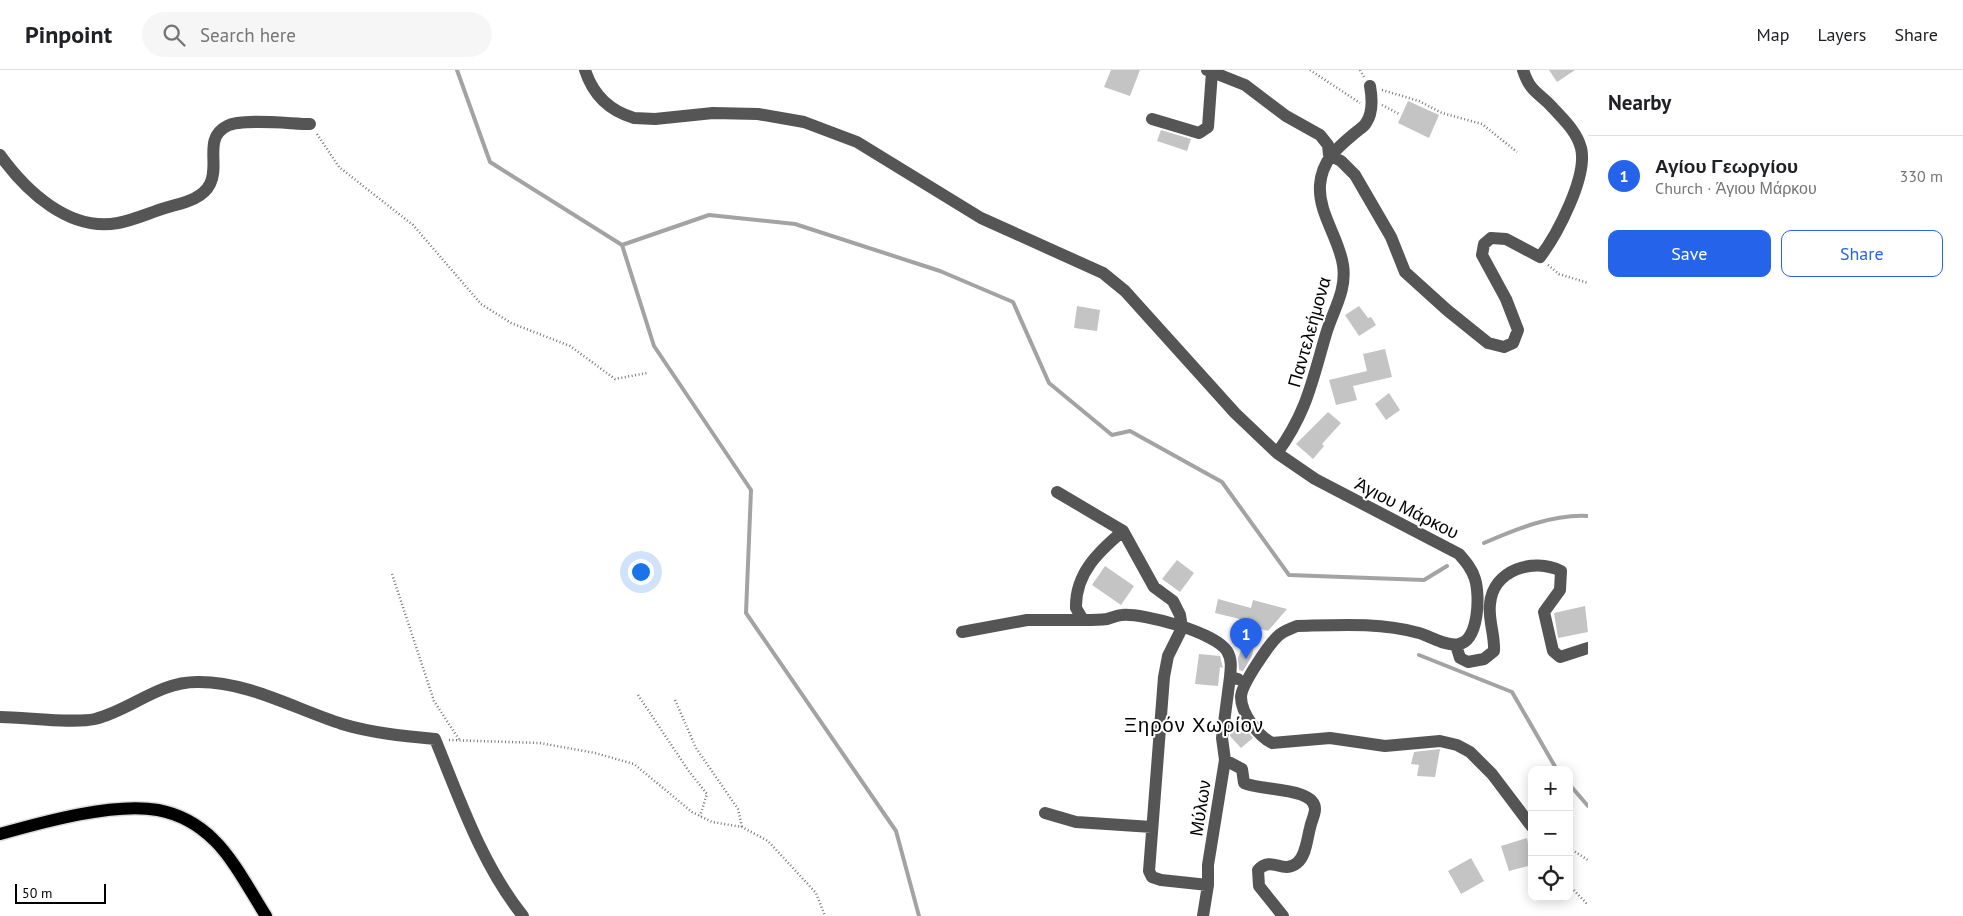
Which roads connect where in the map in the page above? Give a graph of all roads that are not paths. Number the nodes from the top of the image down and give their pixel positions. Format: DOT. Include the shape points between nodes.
graph roads {
  1 [pos="585,70"];
  2 [pos="1523,70"];
  3 [pos="1209,71"];
  4 [pos="1370,86"];
  5 [pos="1152,119"];
  6 [pos="310,124"];
  7 [pos="0,155"];
  8 [pos="1329,155"];
  9 [pos="1277,453"];
  10 [pos="1057,492"];
  11 [pos="1123,531"];
  12 [pos="1083,620"];
  13 [pos="1182,628"];
  14 [pos="962,632"];
  15 [pos="1456,645"];
  16 [pos="1588,648"];
  17 [pos="1230,677"];
  18 [pos="1247,681"];
  19 [pos="1227,705"];
  20 [pos="1249,716"];
  21 [pos="0,717"];
  22 [pos="1225,760"];
  23 [pos="1044,813"];
  24 [pos="1528,822"];
  25 [pos="1152,828"];
  26 [pos="0,834"];
  27 [pos="1208,885"];
  28 [pos="266,916"];
  29 [pos="523,916"];
  30 [pos="1203,916"];
  31 [pos="1283,916"];
  1 -- 9 [label="street, Άγιου Μάρκου" via="594,90 605,103 634,118 750,113 787,118 822,128 878,154 981,218 1103,273 1125,291 1235,414"];
  2 -- 8 [label="street" via="1533,91 1552,106 1576,135 1583,162 1566,213 1540,257 1506,239 1491,238 1484,244 1482,255 1506,299 1518,330 1512,343 1504,347 1488,343 1405,272 1391,237 1355,175 1341,161"];
  3 -- 5 [label="street" via="1208,127 1199,132"];
  3 -- 8 [label="street" via="1245,84 1286,116 1320,134 1328,145"];
  4 -- 8 [label="street" via="1371,104 1366,123"];
  6 -- 7 [label="street" via="241,123 227,126 218,134 212,147 211,183 203,194 118,223 94,224 72,219 15,176"];
  8 -- 9 [label="street, Παντελεήμονα" via="1320,184 1321,196 1343,263 1344,283 1305,406"];
  9 -- 15 [label="street, Άγιου Μάρκου" via="1330,488 1459,554 1476,581 1478,614 1467,639"];
  10 -- 11 [label="street"];
  11 -- 12 [label="street" via="1100,551 1080,579 1076,608"];
  11 -- 13 [label="street" via="1154,587 1173,601"];
  12 -- 13 [label="street, Μύλων" via="1121,615 1144,617"];
  12 -- 14 [label="street, Μύλων" via="1027,620"];
  13 -- 17 [label="street, Μύλων" via="1221,645 1231,660"];
  13 -- 25 [label="street" via="1168,656 1164,677"];
  15 -- 16 [label="street" via="1460,658 1468,662 1484,659 1494,651 1489,606 1492,592 1519,567 1534,564 1561,571 1560,590 1544,612 1553,651 1560,657"];
  15 -- 18 [label="street" via="1399,629 1297,626 1276,637"];
  17 -- 18 [label="street"];
  17 -- 19 [label="street, Μύλων"];
  18 -- 20 [label="street" via="1241,698"];
  19 -- 20 [label="street"];
  19 -- 22 [label="street, Μύλων" via="1222,738"];
  20 -- 24 [label="street" via="1254,730 1272,743 1330,738 1385,746 1440,741 1457,745 1470,752 1492,774"];
  21 -- 29 [label="street" via="93,720 176,684 215,682 370,732 435,739 483,852 505,893"];
  22 -- 27 [label="street, Μύλων" via="1208,865"];
  22 -- 31 [label="street" via="1242,769 1244,783 1254,788 1304,794 1315,808 1303,854 1297,863 1282,867 1270,863 1258,870 1258,886"];
  23 -- 25 [label="street" via="1076,822"];
  25 -- 27 [label="street" via="1152,877"];
  26 -- 28 [label="main road" via="44,822 138,808 176,815 191,822 216,842"];
  27 -- 30 [label="street, Μύλων"];
}
